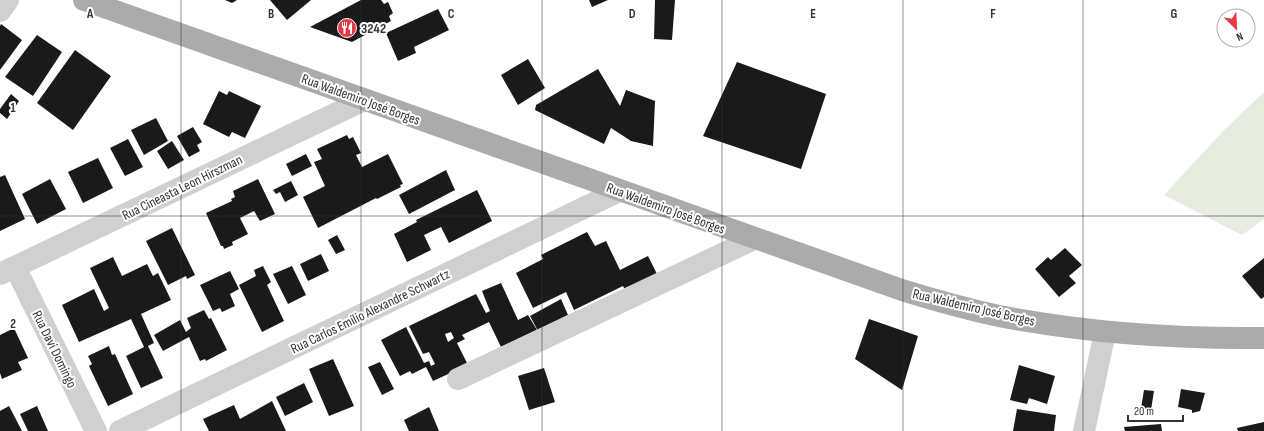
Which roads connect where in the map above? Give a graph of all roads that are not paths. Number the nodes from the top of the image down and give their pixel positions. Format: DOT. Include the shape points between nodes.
graph roads {
  1 [pos="8,0"];
  2 [pos="84,0"];
  3 [pos="0,11"];
  4 [pos="364,100"];
  5 [pos="619,191"];
  6 [pos="754,239"];
  7 [pos="8,270"];
  8 [pos="1105,332"];
  9 [pos="1264,338"];
  10 [pos="458,379"];
  11 [pos="96,431"];
  12 [pos="120,431"];
  13 [pos="1084,431"];
  1 -- 3 [label="street"];
  2 -- 4 [label="main road, Rua Waldemiro José Borges"];
  4 -- 5 [label="main road, Rua Waldemiro José Borges"];
  4 -- 7 [label="street, Rua Cineasta Leon Hirszman"];
  5 -- 6 [label="main road, Rua Waldemiro José Borges"];
  5 -- 12 [label="street, Rua Carlos Emílio Alexandre Schwartz"];
  6 -- 8 [label="main road, Rua Waldemiro José Borges" via="902,290 951,304 998,316"];
  6 -- 10 [label="street"];
  7 -- 11 [label="street, Rua Davi Domingo"];
  8 -- 9 [label="main road, Rua Waldemiro José Borges" via="1178,338"];
  8 -- 13 [label="street"];
}
